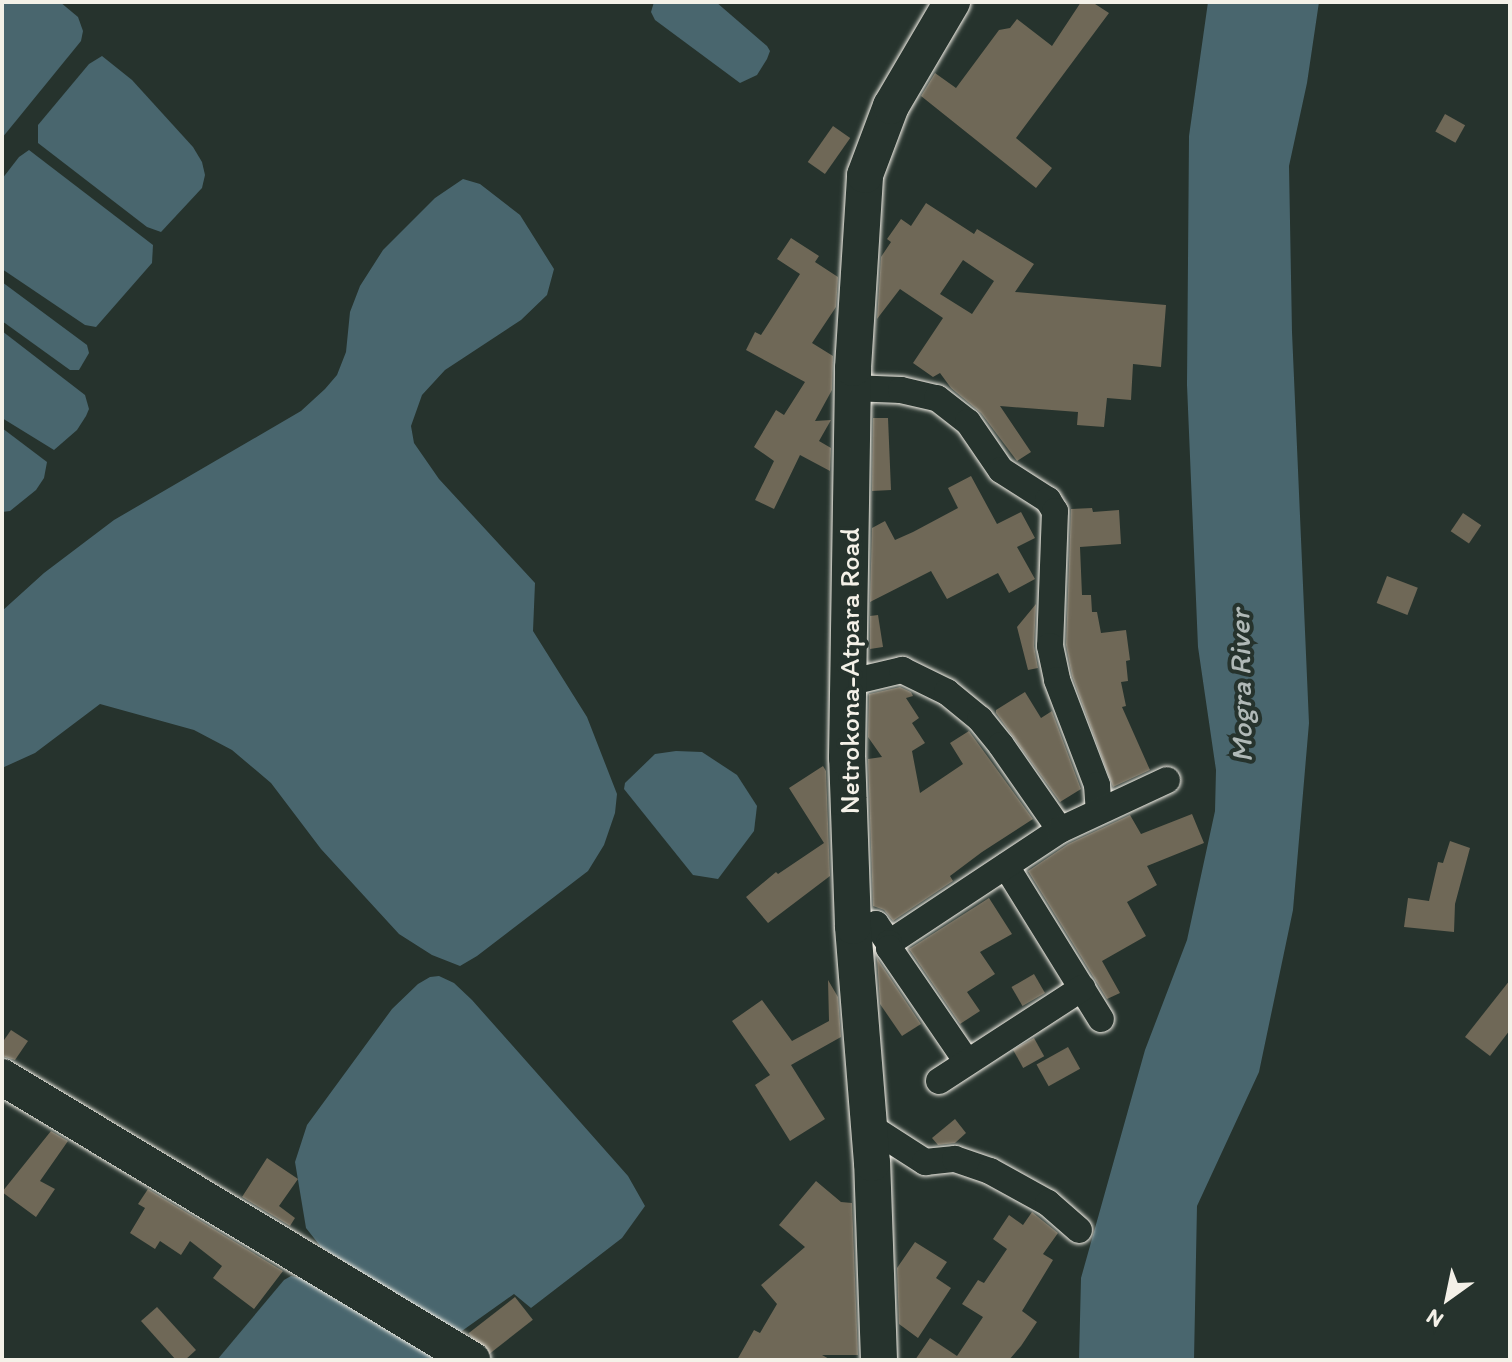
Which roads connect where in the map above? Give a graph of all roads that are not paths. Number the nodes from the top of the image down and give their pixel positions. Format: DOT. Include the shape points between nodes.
graph roads {
  1 [pos="952,2"];
  2 [pos="852,388"];
  3 [pos="847,683"];
  4 [pos="1167,780"];
  5 [pos="1099,811"];
  6 [pos="1060,830"];
  7 [pos="1006,866"];
  8 [pos="854,934"];
  9 [pos="889,943"];
  10 [pos="1082,988"];
  11 [pos="1101,1019"];
  12 [pos="967,1062"];
  13 [pos="2,1077"];
  14 [pos="939,1081"];
  15 [pos="869,1126"];
  16 [pos="1079,1230"];
  17 [pos="472,1360"];
  18 [pos="879,1360"];
  1 -- 2 [label="street, Netrokona-Atpara Road" via="891,106 865,175"];
  2 -- 3 [label="street, Netrokona-Atpara Road"];
  2 -- 5 [label="street" via="937,398 968,422 1001,470 1048,500 1055,511 1050,646 1057,680 1097,785"];
  3 -- 6 [label="street" via="902,670 947,692 980,719"];
  3 -- 8 [label="street, Netrokona-Atpara Road"];
  4 -- 5 [label="street"];
  5 -- 6 [label="street"];
  6 -- 7 [label="street"];
  7 -- 9 [label="street"];
  7 -- 10 [label="street"];
  8 -- 9 [label="street" via="876,924"];
  8 -- 15 [label="street, Netrokona-Atpara Road"];
  9 -- 12 [label="street"];
  10 -- 11 [label="street"];
  10 -- 12 [label="street"];
  12 -- 14 [label="street"];
  13 -- 17 [label="street"];
  15 -- 16 [label="street" via="925,1162 955,1159 990,1171 1048,1203"];
  15 -- 18 [label="street, Netrokona-Atpara Road"];
}
